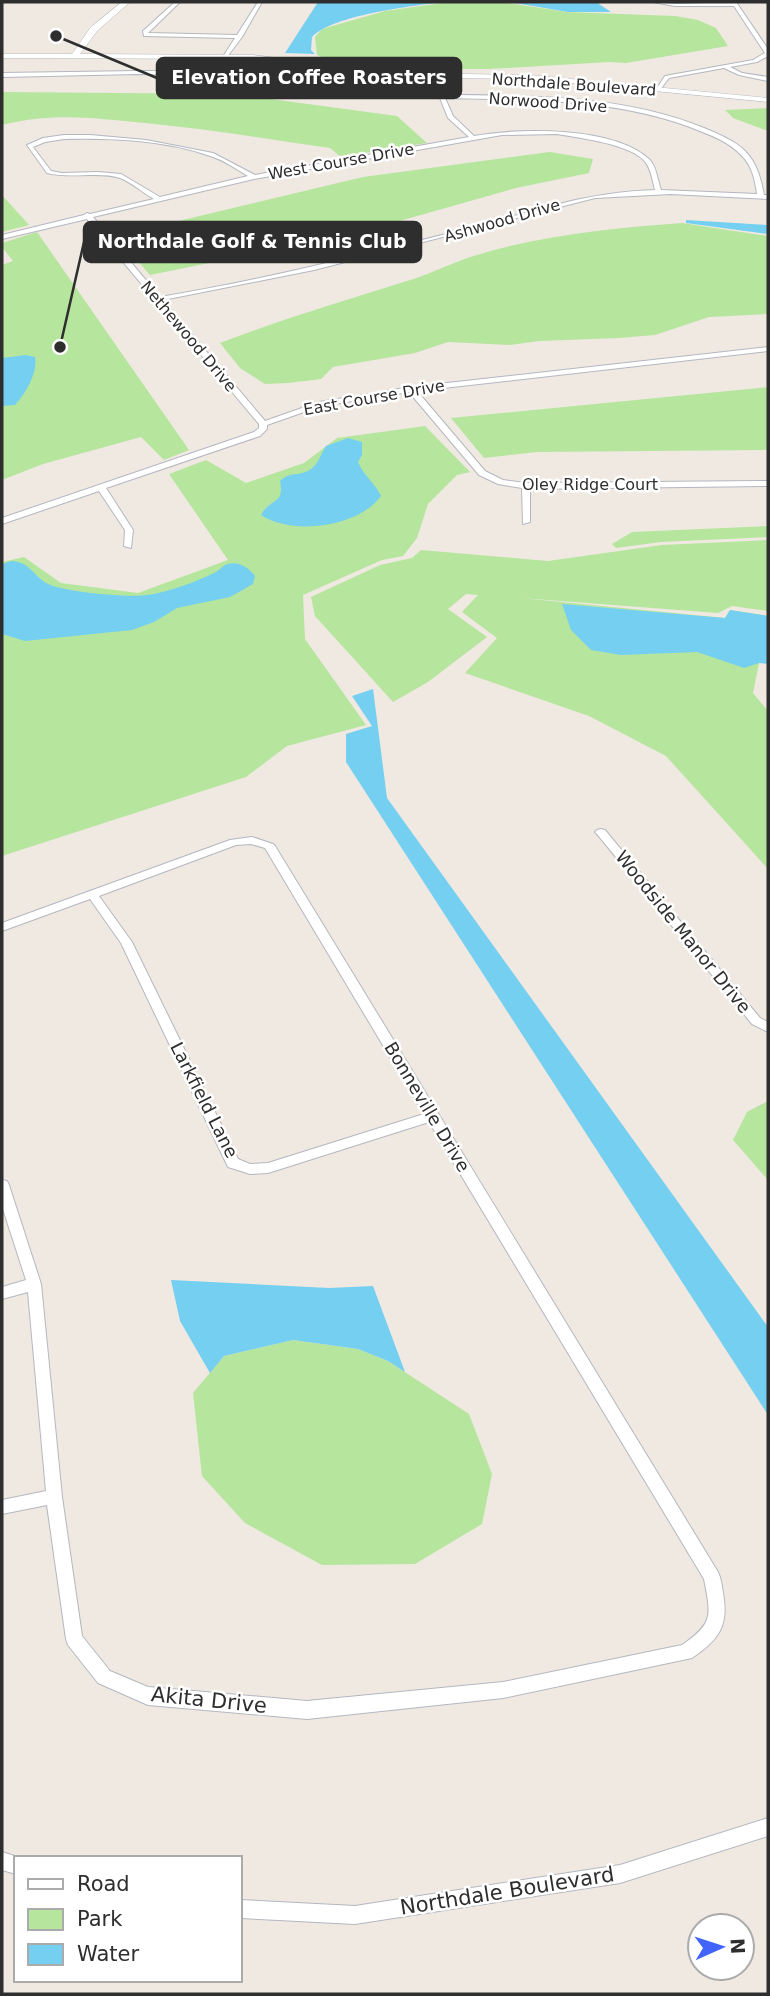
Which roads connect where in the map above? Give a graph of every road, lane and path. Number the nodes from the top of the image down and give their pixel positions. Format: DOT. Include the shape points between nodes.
graph roads {
  1 [pos="126,2"];
  2 [pos="178,2"];
  3 [pos="260,2"];
  4 [pos="655,2"];
  5 [pos="735,3"];
  6 [pos="239,37"];
  7 [pos="768,54"];
  8 [pos="75,55"];
  9 [pos="227,55"];
  10 [pos="2,56"];
  11 [pos="723,66"];
  12 [pos="2,75"];
  13 [pos="768,79"];
  14 [pos="657,90"];
  15 [pos="442,97"];
  16 [pos="768,100"];
  17 [pos="472,137"];
  18 [pos="254,177"];
  19 [pos="659,192"];
  20 [pos="765,197"];
  21 [pos="158,199"];
  22 [pos="87,215"];
  23 [pos="2,237"];
  24 [pos="158,299"];
  25 [pos="768,349"];
  26 [pos="411,389"];
  27 [pos="263,424"];
  28 [pos="768,484"];
  29 [pos="526,486"];
  30 [pos="102,488"];
  31 [pos="2,521"];
  32 [pos="526,522"];
  33 [pos="128,546"];
  34 [pos="601,832"];
  35 [pos="92,894"];
  36 [pos="2,927"];
  37 [pos="768,1028"];
  38 [pos="433,1116"];
  39 [pos="2,1185"];
  40 [pos="34,1284"];
  41 [pos="2,1293"];
  42 [pos="54,1497"];
  43 [pos="2,1507"];
  44 [pos="719,1615"];
  45 [pos="768,1827"];
  46 [pos="242,1909"];
  1 -- 8 [label="street" via="94,29"];
  2 -- 6 [label="street" via="146,35"];
  3 -- 6 [label="street"];
  4 -- 5 [label="street"];
  5 -- 7 [label="street"];
  6 -- 9 [label="street"];
  7 -- 11 [label="street"];
  8 -- 9 [label="street, Northdale Boulevard"];
  8 -- 10 [label="street, Northdale Boulevard"];
  9 -- 14 [label="street, Northdale Boulevard" via="395,75 530,77"];
  11 -- 13 [label="street"];
  11 -- 14 [label="street" via="667,77"];
  12 -- 15 [label="street, Norwood Drive" via="220,74 369,94"];
  14 -- 16 [label="street, Northdale Boulevard"];
  15 -- 17 [label="street" via="450,117"];
  15 -- 20 [label="street, Norwood Drive" via="556,100 691,125 743,151 757,169"];
  17 -- 18 [label="street, West Course Drive"];
  17 -- 19 [label="street, West Course Drive" via="557,132 610,142 649,162"];
  18 -- 21 [label="street, West Course Drive"];
  18 -- 21 [label="street" via="215,155 181,145 55,138 29,146 49,172 121,176"];
  19 -- 20 [label="street, Ashwood Drive"];
  19 -- 24 [label="street, Ashwood Drive" via="572,201 283,277"];
  21 -- 22 [label="street, West Course Drive"];
  22 -- 23 [label="street, West Course Drive"];
  22 -- 24 [label="street, Nethewood Drive"];
  24 -- 27 [label="street, Nethewood Drive"];
  25 -- 26 [label="street, East Course Drive"];
  26 -- 27 [label="street, East Course Drive" via="319,404"];
  26 -- 29 [label="street, Oley Ridge Court" via="482,472 501,482"];
  27 -- 30 [label="street, East Course Drive" via="257,434"];
  28 -- 29 [label="street, Oley Ridge Court"];
  29 -- 32 [label="street"];
  30 -- 31 [label="street, East Course Drive"];
  30 -- 33 [label="street" via="129,530"];
  34 -- 37 [label="street, Woodside Manor Drive" via="756,1021"];
  35 -- 36 [label="street, Bonneville Drive"];
  35 -- 38 [label="street, Bonneville Drive" via="234,842 252,840 269,845"];
  35 -- 38 [label="street, Larkfield Lane" via="126,942 233,1163 250,1169 268,1168"];
  38 -- 44 [label="street, Bonneville Drive" via="712,1577"];
  39 -- 40 [label="street, Akita Drive"];
  40 -- 41 [label="street"];
  40 -- 42 [label="street, Akita Drive"];
  42 -- 43 [label="street"];
  42 -- 44 [label="street, Akita Drive" via="74,1639 104,1677 148,1696 307,1710 503,1690 687,1652 708,1638"];
  45 -- 46 [label="street, Northdale Boulevard" via="620,1874 355,1915"];
}
